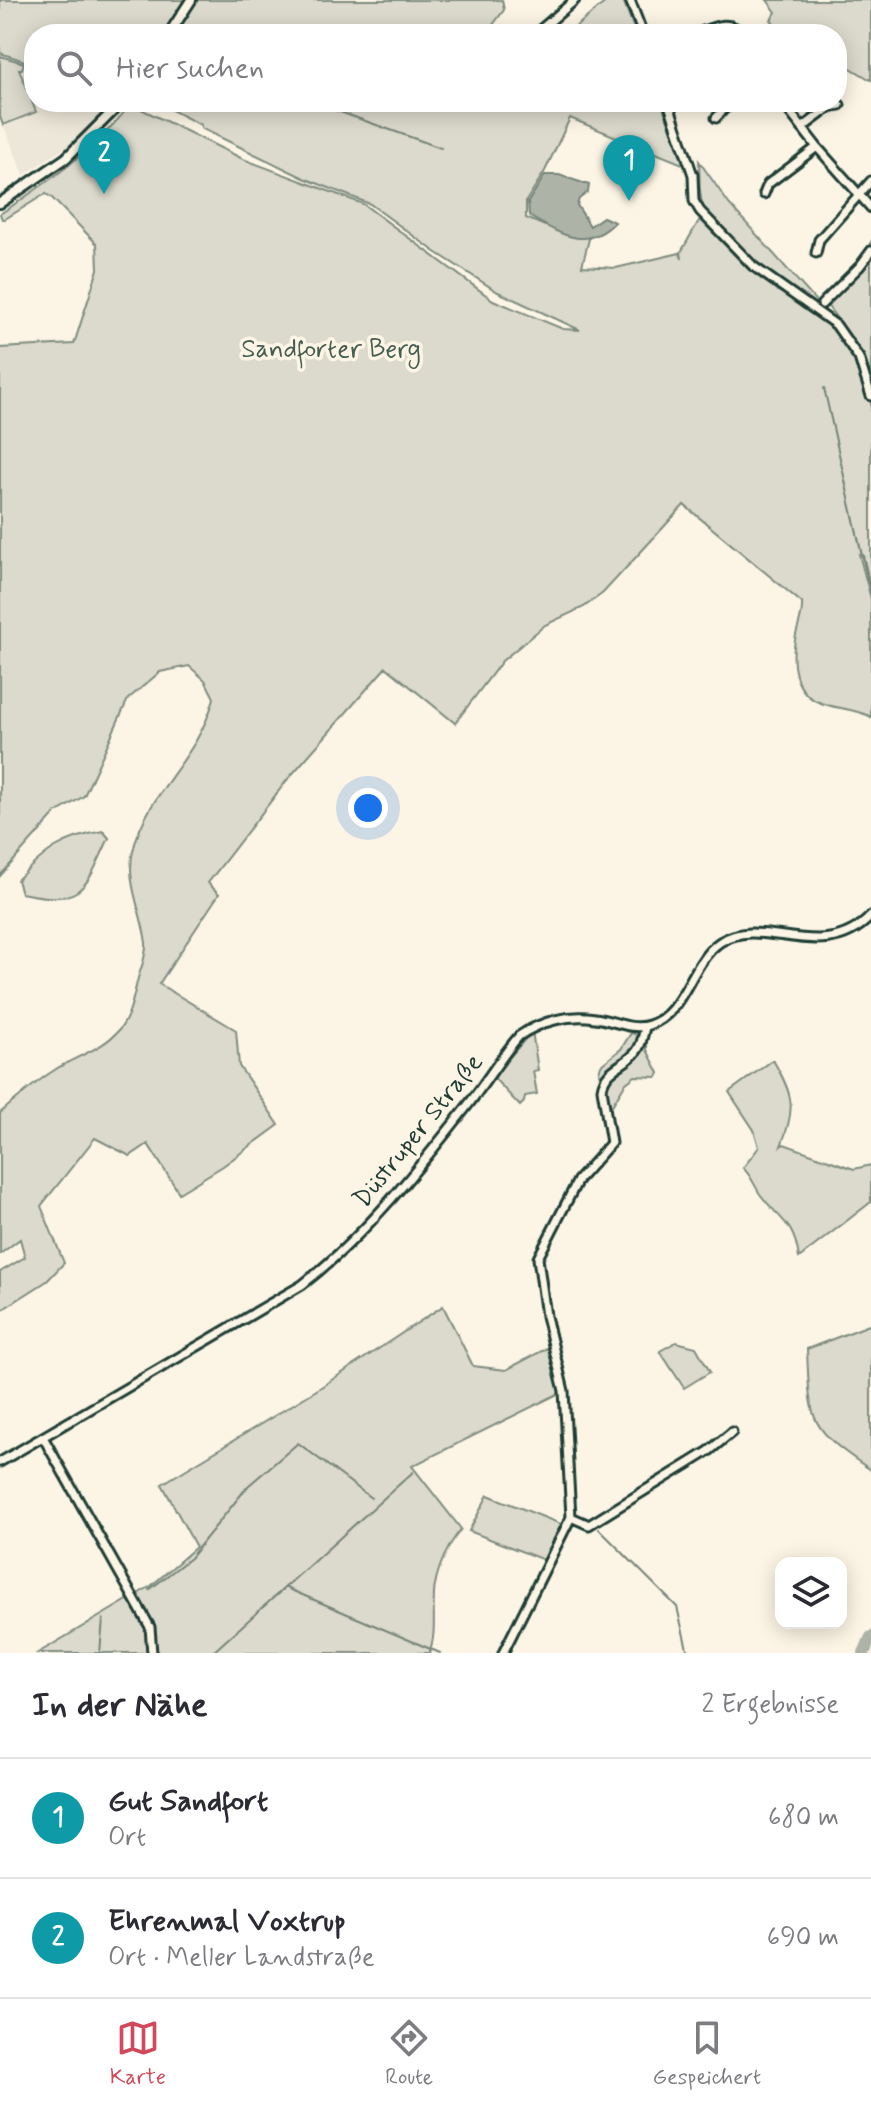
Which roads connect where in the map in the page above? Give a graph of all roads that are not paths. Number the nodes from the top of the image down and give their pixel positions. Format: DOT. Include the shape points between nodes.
graph roads {
  1 [pos="191,0"];
  2 [pos="575,0"];
  3 [pos="630,0"];
  4 [pos="175,24"];
  5 [pos="547,24"];
  6 [pos="639,24"];
  7 [pos="112,112"];
  8 [pos="671,112"];
  9 [pos="721,112"];
  10 [pos="790,112"];
  11 [pos="823,112"];
  12 [pos="716,118"];
  13 [pos="802,128"];
  14 [pos="817,147"];
  15 [pos="871,181"];
  16 [pos="764,194"];
  17 [pos="859,194"];
  18 [pos="0,203"];
  19 [pos="871,208"];
  20 [pos="871,251"];
  21 [pos="816,253"];
  22 [pos="822,304"];
  23 [pos="871,396"];
  24 [pos="871,916"];
  25 [pos="645,1027"];
  26 [pos="732,1432"];
  27 [pos="43,1437"];
  28 [pos="0,1462"];
  29 [pos="571,1517"];
  30 [pos="152,1653"];
  31 [pos="503,1653"];
  1 -- 4 [label="street"];
  2 -- 5 [label="street"];
  3 -- 6 [label="street"];
  7 -- 18 [label="street" via="66,158"];
  8 -- 23 [label="street" via="700,211 753,266 836,325 859,358"];
  9 -- 12 [label="street"];
  10 -- 13 [label="street"];
  11 -- 13 [label="street"];
  13 -- 14 [label="street"];
  14 -- 16 [label="street" via="768,184"];
  14 -- 17 [label="street"];
  15 -- 17 [label="street"];
  17 -- 19 [label="street"];
  17 -- 21 [label="street" via="819,240"];
  20 -- 22 [label="street"];
  24 -- 25 [label="street" via="842,937 742,934 721,941 701,961 667,1014"];
  25 -- 27 [label="street, Düstruper Straße" via="571,1017 548,1021 519,1036 468,1105 332,1262 302,1285"];
  25 -- 29 [label="street" via="635,1054 603,1080 611,1143 578,1180 538,1258 564,1391"];
  26 -- 29 [label="street" via="589,1525"];
  27 -- 28 [label="street, Düstruper Straße"];
  27 -- 30 [label="street" via="150,1627"];
  29 -- 31 [label="street"];
}
